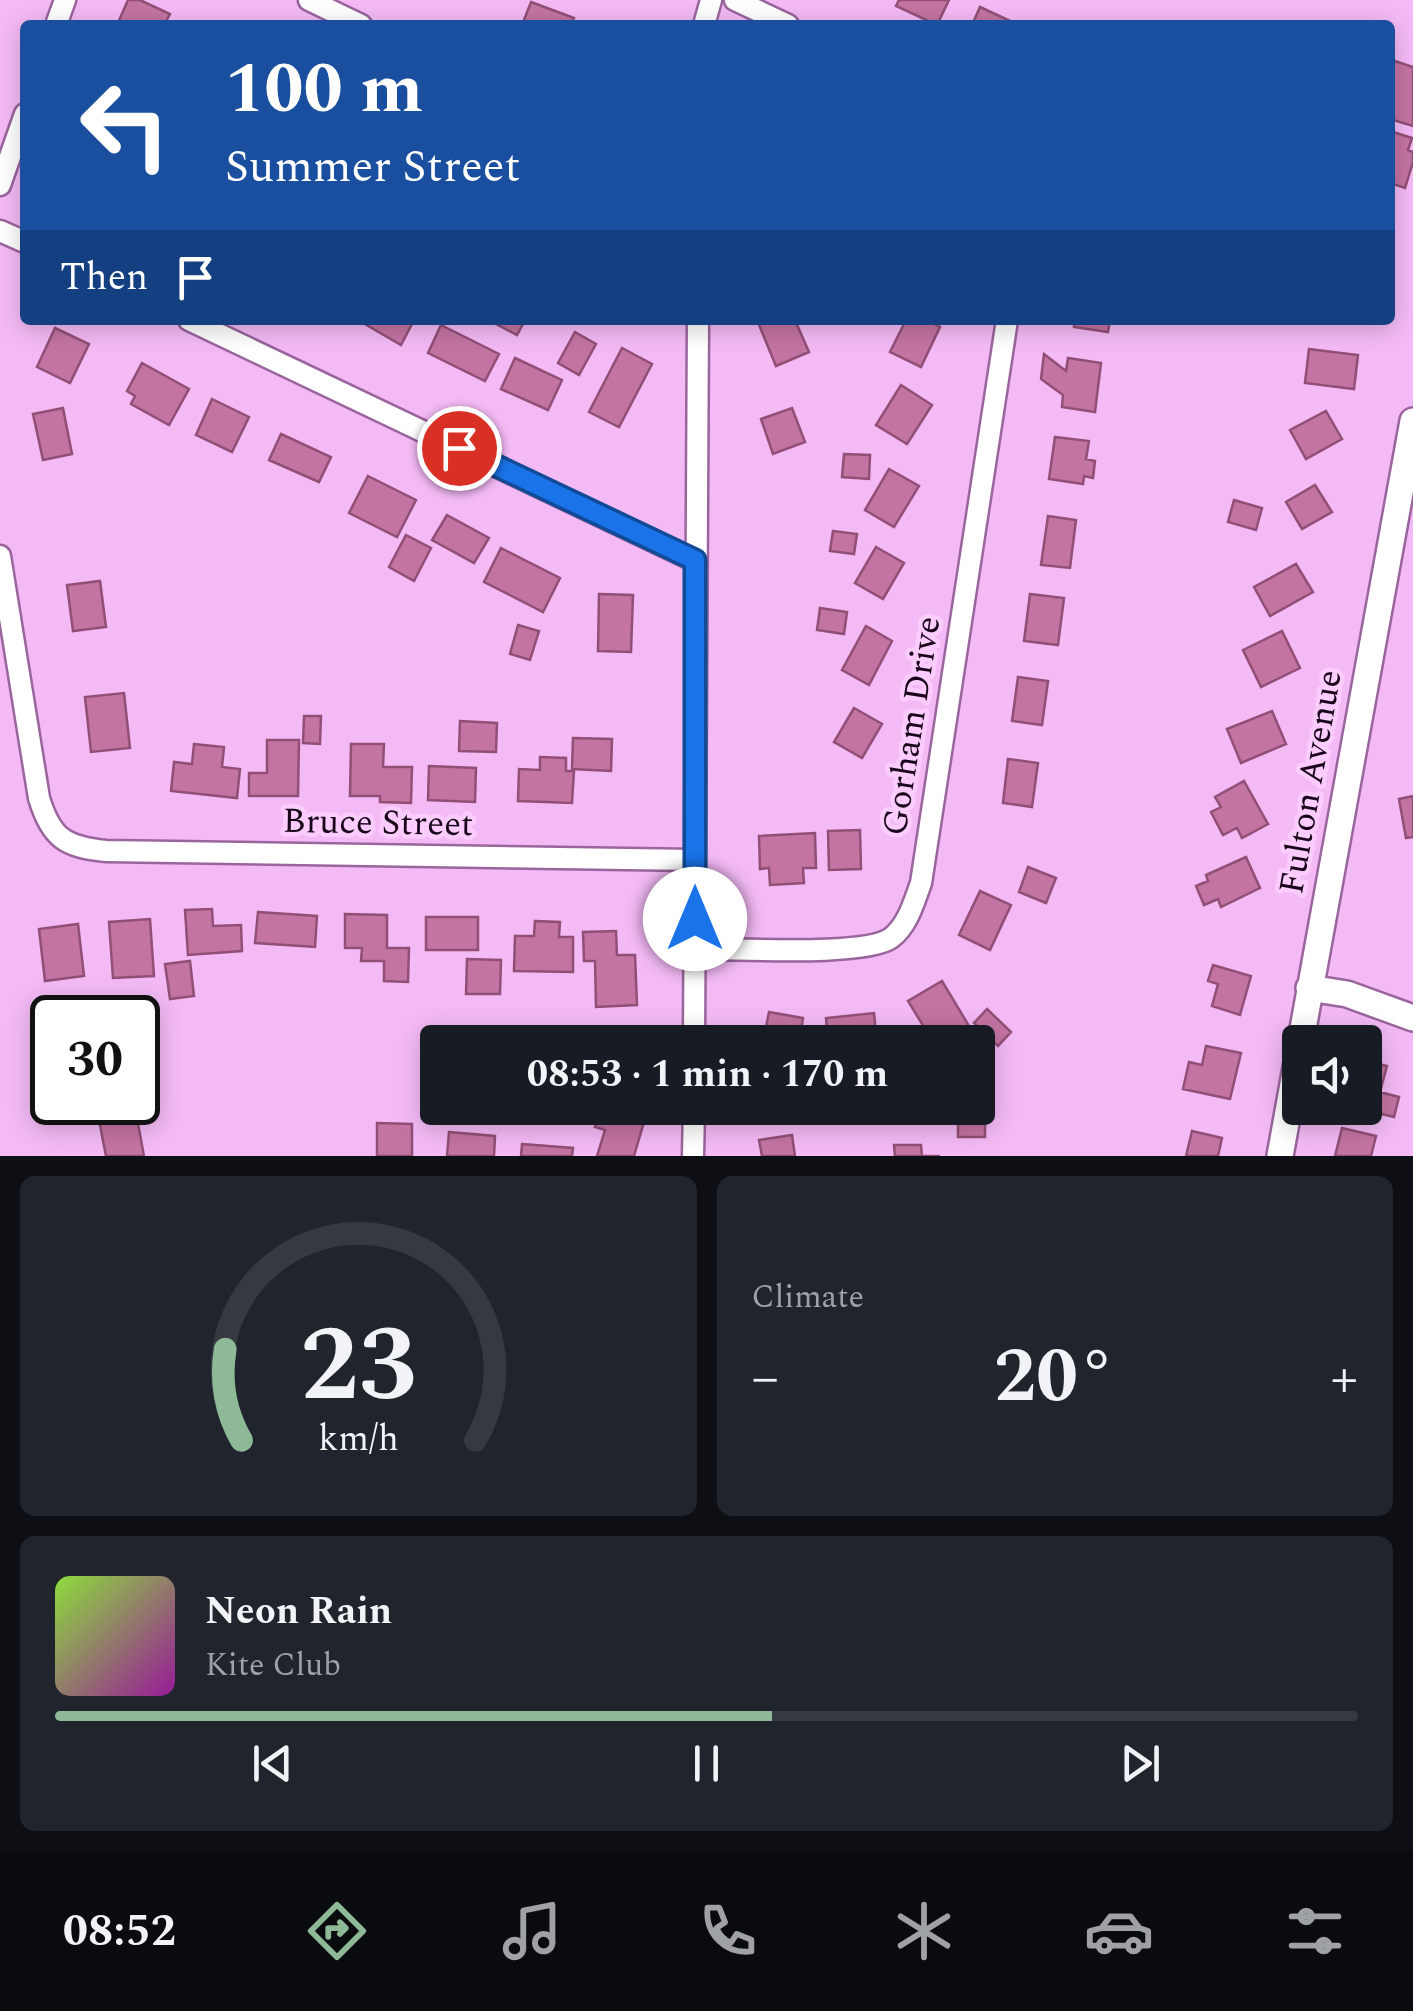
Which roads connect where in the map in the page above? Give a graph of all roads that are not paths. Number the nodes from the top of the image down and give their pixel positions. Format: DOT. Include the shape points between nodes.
graph roads {
  1 [pos="310,0"];
  2 [pos="735,0"];
  3 [pos="352,20"];
  4 [pos="777,20"];
  5 [pos="20,128"];
  6 [pos="0,185"];
  7 [pos="199,325"];
  8 [pos="698,325"];
  9 [pos="1006,325"];
  10 [pos="1413,420"];
  11 [pos="0,556"];
  12 [pos="695,560"];
  13 [pos="4,602"];
  14 [pos="694,860"];
  15 [pos="695,949"];
  16 [pos="1309,988"];
  17 [pos="1413,1018"];
  18 [pos="694,1025"];
  19 [pos="694,1125"];
  20 [pos="693,1156"];
  21 [pos="1280,1156"];
  1 -- 3 [label="street"];
  2 -- 4 [label="street"];
  5 -- 6 [label="street"];
  7 -- 12 [label="street"];
  8 -- 12 [label="street"];
  9 -- 15 [label="street, Gorham Drive" via="921,883 910,914 890,938 862,948"];
  10 -- 16 [label="street, Fulton Avenue"];
  11 -- 13 [label="street"];
  12 -- 14 [label="street"];
  13 -- 14 [label="street, Bruce Street" via="46,822 61,840 82,849"];
  14 -- 15 [label="street"];
  15 -- 18 [label="street"];
  16 -- 17 [label="street"];
  16 -- 21 [label="street, Fulton Avenue"];
  19 -- 20 [label="street"];
}
